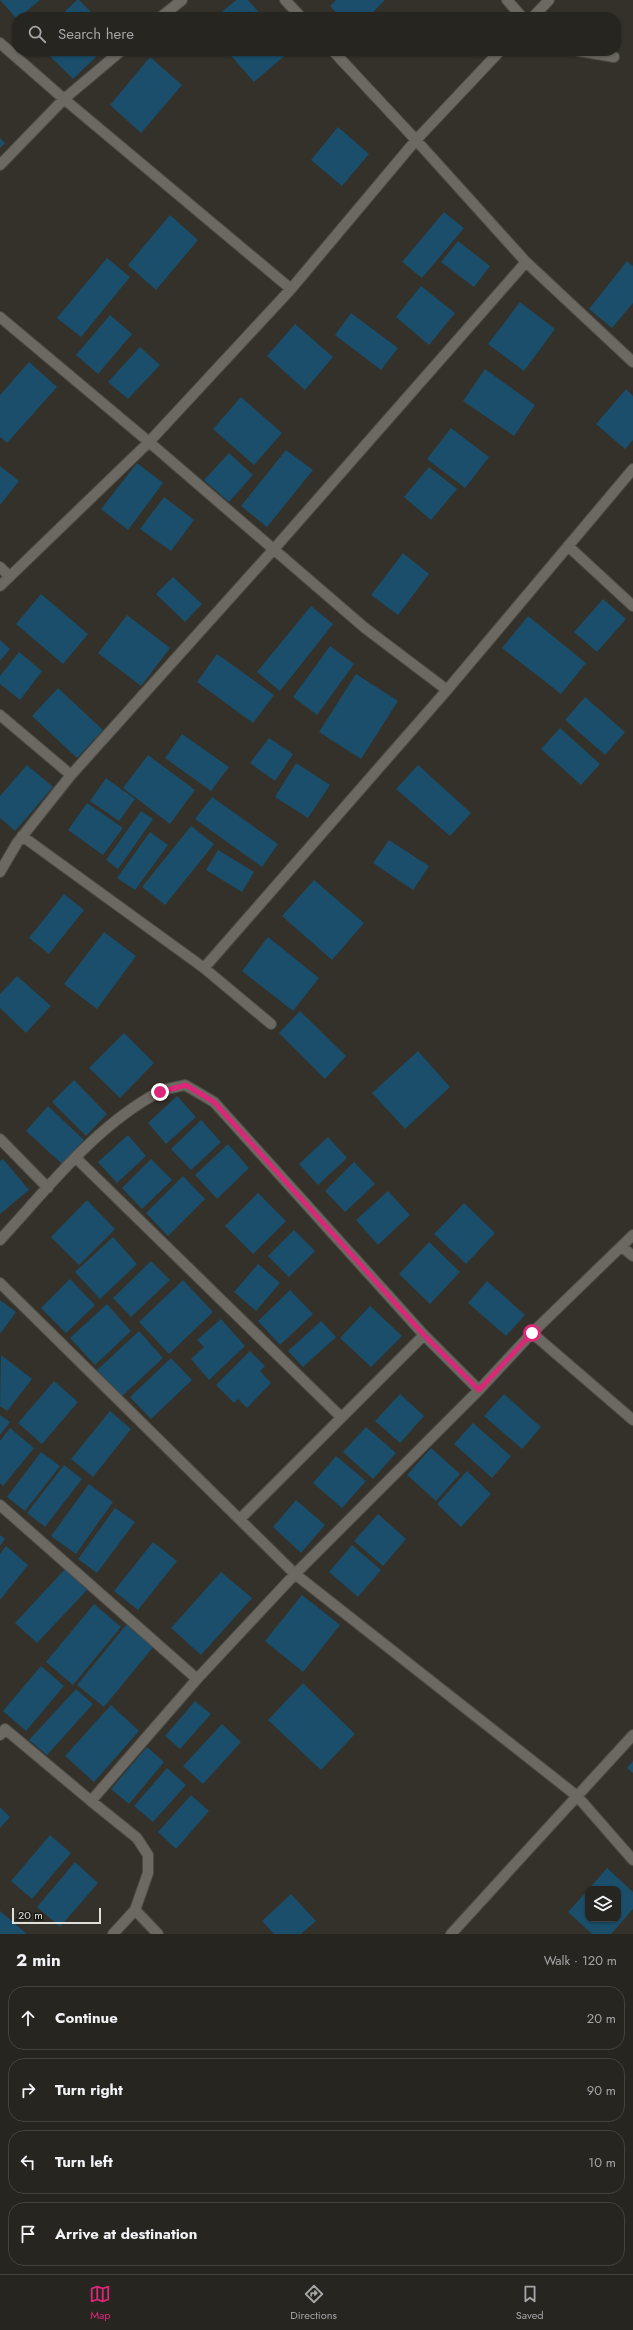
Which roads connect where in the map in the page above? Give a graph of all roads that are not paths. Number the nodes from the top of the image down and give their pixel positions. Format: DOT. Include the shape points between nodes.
graph roads {
  1 [pos="182,0"];
  2 [pos="285,0"];
  3 [pos="507,0"];
  4 [pos="549,0"];
  5 [pos="167,12"];
  6 [pos="296,12"];
  7 [pos="518,12"];
  8 [pos="537,12"];
  9 [pos="0,43"];
  10 [pos="12,54"];
  11 [pos="15,56"];
  12 [pos="115,56"];
  13 [pos="338,56"];
  14 [pos="495,56"];
  15 [pos="608,56"];
  16 [pos="614,57"];
  17 [pos="64,99"];
  18 [pos="416,140"];
  19 [pos="0,165"];
  20 [pos="526,262"];
  21 [pos="291,289"];
  22 [pos="0,317"];
  23 [pos="633,362"];
  24 [pos="149,442"];
  25 [pos="633,469"];
  26 [pos="568,546"];
  27 [pos="274,549"];
  28 [pos="0,567"];
  29 [pos="9,576"];
  30 [pos="0,586"];
  31 [pos="633,606"];
  32 [pos="447,690"];
  33 [pos="0,716"];
  34 [pos="71,775"];
  35 [pos="22,836"];
  36 [pos="0,872"];
  37 [pos="204,968"];
  38 [pos="271,1024"];
  39 [pos="0,1138"];
  40 [pos="76,1158"];
  41 [pos="48,1188"];
  42 [pos="633,1235"];
  43 [pos="0,1240"];
  44 [pos="622,1247"];
  45 [pos="633,1256"];
  46 [pos="0,1282"];
  47 [pos="532,1333"];
  48 [pos="424,1335"];
  49 [pos="479,1390"];
  50 [pos="341,1418"];
  51 [pos="633,1420"];
  52 [pos="0,1505"];
  53 [pos="240,1519"];
  54 [pos="294,1574"];
  55 [pos="197,1679"];
  56 [pos="2,1730"];
  57 [pos="633,1735"];
  58 [pos="577,1796"];
  59 [pos="91,1801"];
  60 [pos="633,1860"];
  61 [pos="134,1910"];
  62 [pos="112,1934"];
  63 [pos="158,1934"];
  64 [pos="451,1934"];
  1 -- 5 [label="street"];
  2 -- 6 [label="street"];
  3 -- 7 [label="street"];
  4 -- 8 [label="street"];
  9 -- 10 [label="street"];
  11 -- 17 [label="street"];
  12 -- 17 [label="street"];
  13 -- 18 [label="street"];
  14 -- 18 [label="street"];
  15 -- 16 [label="street"];
  17 -- 19 [label="street"];
  17 -- 21 [label="street"];
  18 -- 20 [label="street"];
  18 -- 21 [label="street"];
  20 -- 23 [label="street"];
  20 -- 27 [label="street"];
  21 -- 24 [label="street"];
  22 -- 24 [label="street"];
  24 -- 27 [label="street"];
  24 -- 29 [label="street"];
  25 -- 26 [label="street"];
  26 -- 31 [label="street"];
  26 -- 32 [label="street"];
  27 -- 32 [label="street" via="365,628"];
  27 -- 34 [label="street"];
  28 -- 29 [label="street"];
  29 -- 30 [label="street"];
  32 -- 37 [label="street"];
  33 -- 34 [label="street"];
  34 -- 35 [label="street"];
  35 -- 36 [label="street"];
  35 -- 37 [label="street"];
  37 -- 38 [label="street"];
  39 -- 41 [label="street"];
  40 -- 41 [label="street"];
  40 -- 48 [label="street" via="119,1119 160,1092 186,1085 214,1102"];
  40 -- 50 [label="street"];
  41 -- 43 [label="street"];
  42 -- 44 [label="street"];
  44 -- 45 [label="street"];
  44 -- 47 [label="street"];
  46 -- 53 [label="street"];
  47 -- 49 [label="street"];
  47 -- 51 [label="street"];
  48 -- 49 [label="street"];
  48 -- 50 [label="street"];
  49 -- 54 [label="street"];
  50 -- 53 [label="street"];
  52 -- 55 [label="street"];
  53 -- 54 [label="street"];
  54 -- 55 [label="street"];
  54 -- 58 [label="street"];
  55 -- 59 [label="street"];
  56 -- 59 [label="street"];
  57 -- 58 [label="street"];
  58 -- 60 [label="street"];
  58 -- 64 [label="street"];
  59 -- 61 [label="street" via="137,1838 148,1854 148,1873"];
  61 -- 62 [label="street"];
  61 -- 63 [label="street"];
}
